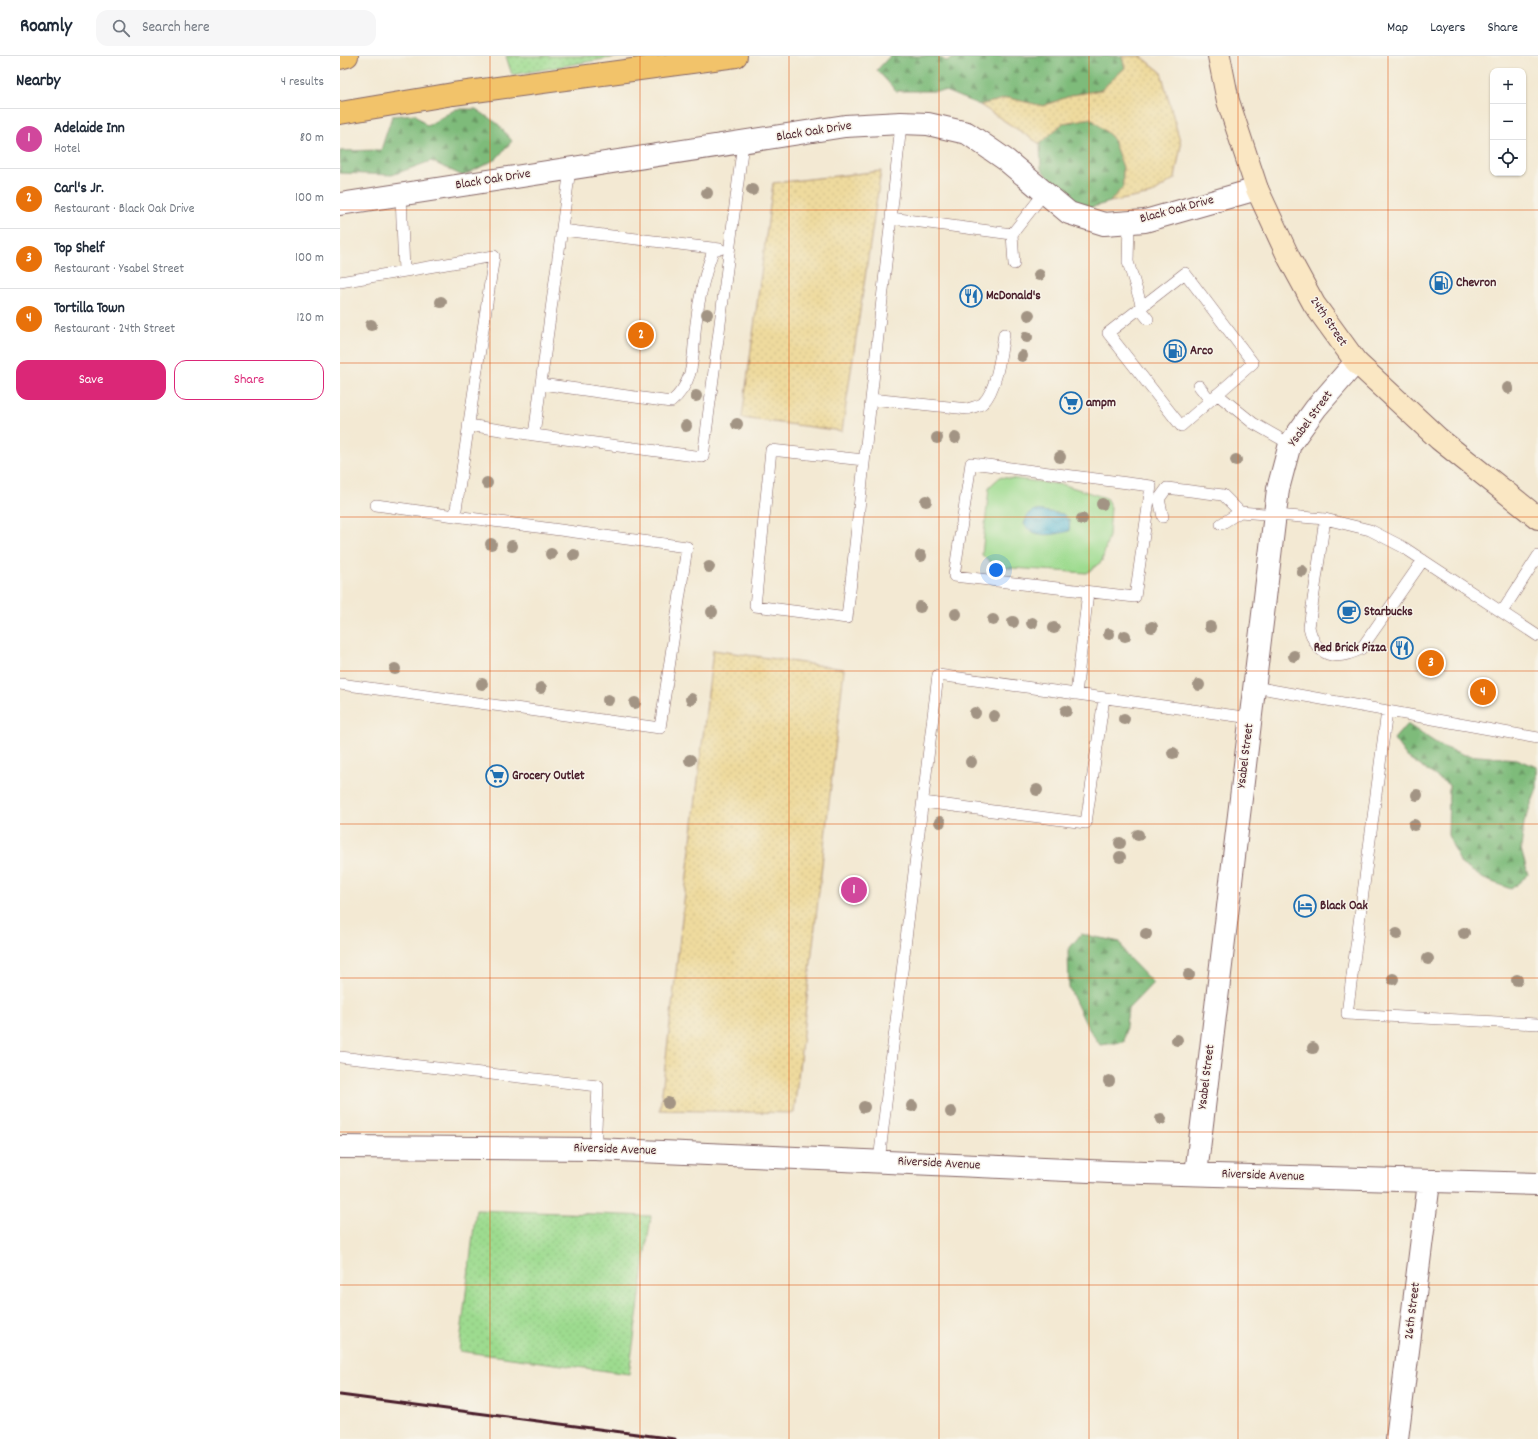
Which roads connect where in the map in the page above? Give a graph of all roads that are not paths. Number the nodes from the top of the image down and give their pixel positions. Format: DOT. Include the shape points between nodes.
graph roads {
  1 [pos="347,56"];
  2 [pos="736,56"];
  3 [pos="1219,56"];
  4 [pos="340,58"];
  5 [pos="340,113"];
  6 [pos="901,123"];
  7 [pos="743,143"];
  8 [pos="570,168"];
  9 [pos="1257,189"];
  10 [pos="1045,192"];
  11 [pos="401,195"];
  12 [pos="340,204"];
  13 [pos="891,218"];
  14 [pos="1129,222"];
  15 [pos="562,230"];
  16 [pos="1012,234"];
  17 [pos="714,248"];
  18 [pos="729,251"];
  19 [pos="1014,264"];
  20 [pos="404,271"];
  21 [pos="340,282"];
  22 [pos="1141,307"];
  23 [pos="1148,319"];
  24 [pos="1004,334"];
  25 [pos="1356,362"];
  26 [pos="541,384"];
  27 [pos="1199,386"];
  28 [pos="1213,397"];
  29 [pos="871,398"];
  30 [pos="468,425"];
  31 [pos="534,435"];
  32 [pos="1290,444"];
  33 [pos="864,460"];
  34 [pos="1154,498"];
  35 [pos="376,505"];
  36 [pos="1240,512"];
  37 [pos="455,516"];
  38 [pos="1275,516"];
  39 [pos="1163,517"];
  40 [pos="1538,518"];
  41 [pos="1325,520"];
  42 [pos="1221,524"];
  43 [pos="1538,556"];
  44 [pos="1423,560"];
  45 [pos="1088,592"];
  46 [pos="1502,612"];
  47 [pos="1538,636"];
  48 [pos="340,684"];
  49 [pos="1255,687"];
  50 [pos="1076,694"];
  51 [pos="1104,698"];
  52 [pos="1387,711"];
  53 [pos="1251,718"];
  54 [pos="1538,738"];
  55 [pos="923,802"];
  56 [pos="1538,1024"];
  57 [pos="340,1057"];
  58 [pos="340,1147"];
  59 [pos="595,1149"];
  60 [pos="879,1161"];
  61 [pos="1196,1174"];
  62 [pos="1429,1182"];
  63 [pos="1538,1184"];
  64 [pos="1397,1439"];
  1 -- 4 [label="highway"];
  2 -- 5 [label="highway" via="453,94"];
  3 -- 9 [label="main road, 24th Street" via="1228,101"];
  6 -- 7 [label="street, Black Oak Drive" via="845,126"];
  6 -- 10 [label="street, Black Oak Drive" via="928,124 967,133"];
  6 -- 13 [label="lane"];
  7 -- 8 [label="street, Black Oak Drive"];
  7 -- 18 [label="lane"];
  8 -- 11 [label="street, Black Oak Drive"];
  8 -- 15 [label="lane"];
  9 -- 14 [label="street, Black Oak Drive" via="1145,221"];
  9 -- 25 [label="main road, 24th Street" via="1314,304"];
  10 -- 14 [label="street, Black Oak Drive" via="1069,213 1104,224"];
  10 -- 16 [label="lane"];
  11 -- 12 [label="street, Black Oak Drive"];
  11 -- 20 [label="lane"];
  13 -- 16 [label="lane"];
  13 -- 29 [label="lane"];
  14 -- 22 [label="lane" via="1128,262"];
  15 -- 17 [label="lane"];
  15 -- 26 [label="lane"];
  16 -- 19 [label="lane"];
  17 -- 18 [label="lane"];
  17 -- 26 [label="lane" via="707,267 700,302 691,374 685,387 671,402"];
  18 -- 31 [label="lane" via="704,457"];
  20 -- 21 [label="lane"];
  20 -- 30 [label="lane" via="494,256"];
  22 -- 23 [label="lane"];
  22 -- 28 [label="lane" via="1108,333 1181,426"];
  22 -- 28 [label="lane" via="1185,273 1253,363"];
  24 -- 29 [label="lane" via="997,374 983,403 968,409"];
  25 -- 32 [label="street, Ysabel Street" via="1316,408"];
  25 -- 40 [label="main road, 24th Street" via="1439,439"];
  26 -- 31 [label="lane"];
  27 -- 28 [label="lane"];
  28 -- 32 [label="lane"];
  29 -- 33 [label="lane"];
  30 -- 31 [label="lane"];
  30 -- 37 [label="lane"];
  32 -- 38 [label="street, Ysabel Street" via="1278,489"];
  33 -- 33 [label="lane" via="771,450 755,606 847,618"];
  34 -- 36 [label="lane" via="1167,488 1223,495"];
  34 -- 39 [label="lane"];
  34 -- 45 [label="lane" via="1135,597"];
  34 -- 45 [label="lane" via="1151,486 971,463 954,576"];
  35 -- 37 [label="lane"];
  36 -- 38 [label="lane"];
  36 -- 42 [label="lane"];
  37 -- 48 [label="lane" via="687,547 660,728"];
  38 -- 41 [label="lane"];
  38 -- 49 [label="street, Ysabel Street"];
  41 -- 44 [label="lane" via="1370,530"];
  41 -- 44 [label="lane" via="1309,627 1318,648 1327,654 1338,657 1361,649"];
  43 -- 46 [label="lane"];
  44 -- 46 [label="lane"];
  45 -- 50 [label="lane"];
  46 -- 47 [label="lane"];
  49 -- 52 [label="lane"];
  49 -- 53 [label="street, Ysabel Street"];
  50 -- 51 [label="lane"];
  50 -- 55 [label="lane" via="938,675"];
  51 -- 53 [label="lane"];
  51 -- 55 [label="lane" via="1086,823"];
  52 -- 54 [label="lane"];
  52 -- 56 [label="lane" via="1347,1014"];
  53 -- 61 [label="street, Ysabel Street"];
  55 -- 60 [label="lane"];
  57 -- 59 [label="lane" via="598,1086"];
  58 -- 59 [label="street, Riverside Avenue"];
  59 -- 60 [label="street, Riverside Avenue"];
  60 -- 61 [label="street, Riverside Avenue"];
  61 -- 62 [label="street, Riverside Avenue"];
  62 -- 63 [label="street, Riverside Avenue"];
  62 -- 64 [label="street, 26th Street"];
}
